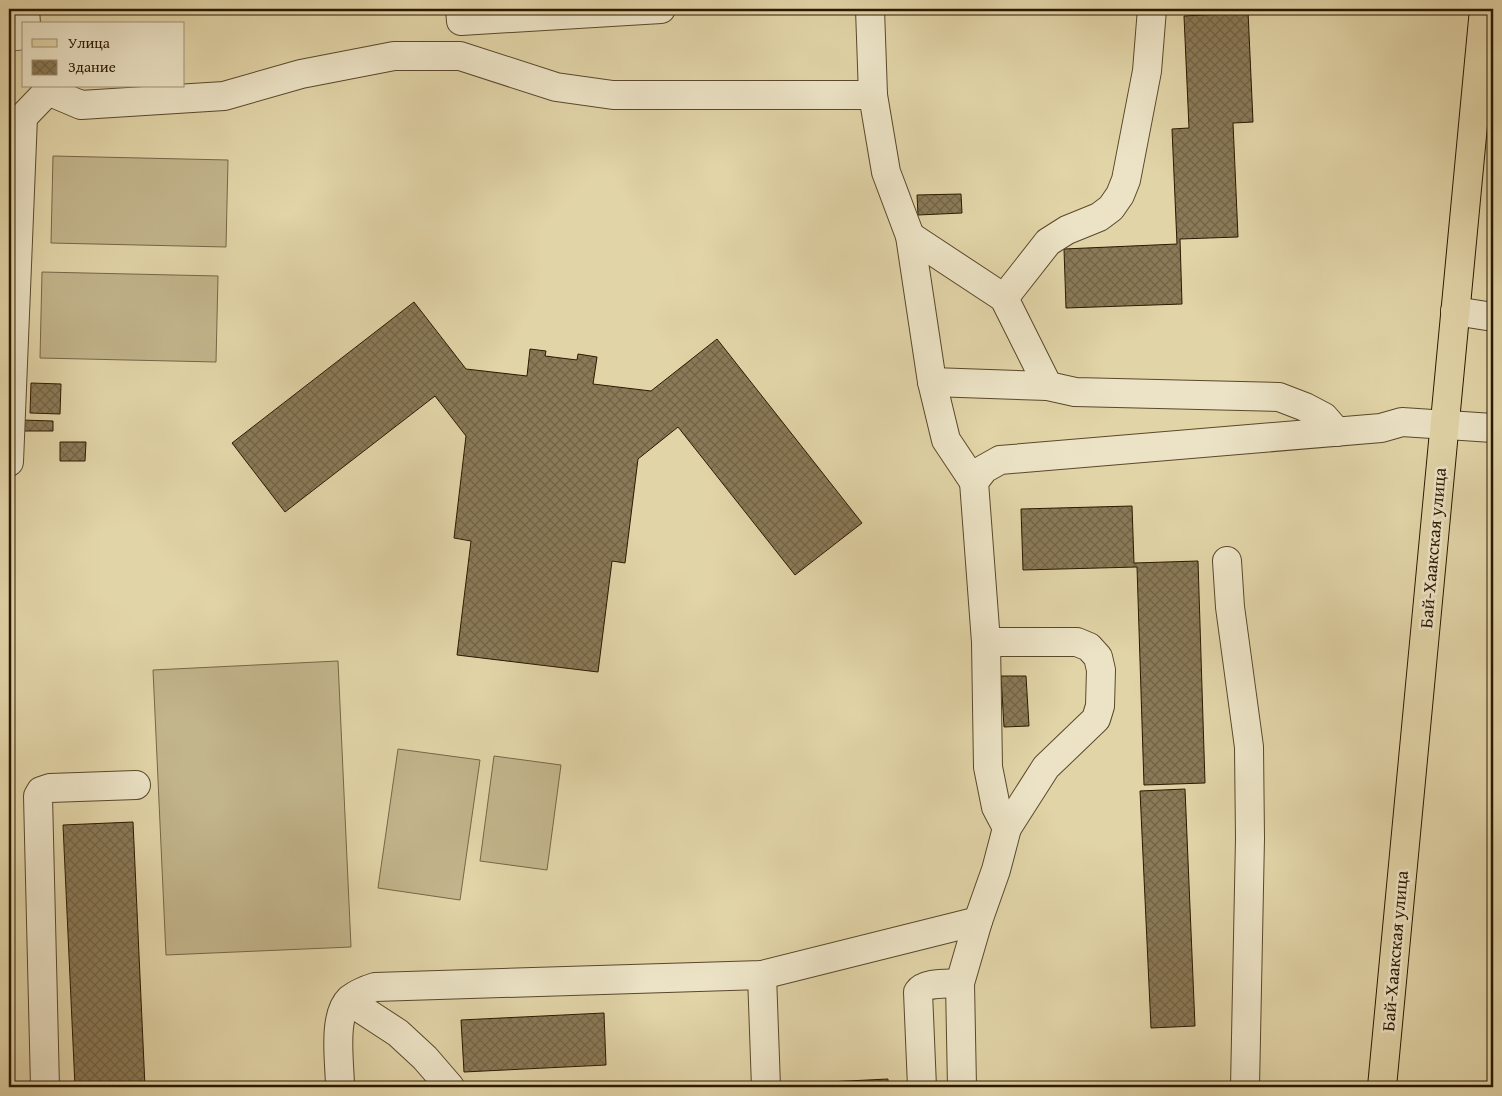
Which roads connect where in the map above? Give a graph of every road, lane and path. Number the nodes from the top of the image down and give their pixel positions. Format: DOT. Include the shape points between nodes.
graph roads {
  1 [pos="25,9"];
  2 [pos="661,9"];
  3 [pos="870,9"];
  4 [pos="1152,9"];
  5 [pos="1484,9"];
  6 [pos="460,15"];
  7 [pos="26,22"];
  8 [pos="22,35"];
  9 [pos="9,37"];
  10 [pos="460,56"];
  11 [pos="1486,58"];
  12 [pos="47,89"];
  13 [pos="873,95"];
  14 [pos="910,236"];
  15 [pos="1004,298"];
  16 [pos="1455,311"];
  17 [pos="1493,316"];
  18 [pos="932,382"];
  19 [pos="1048,386"];
  20 [pos="1444,424"];
  21 [pos="1493,428"];
  22 [pos="1337,432"];
  23 [pos="9,462"];
  24 [pos="974,482"];
  25 [pos="1227,561"];
  26 [pos="986,642"];
  27 [pos="136,785"];
  28 [pos="1007,828"];
  29 [pos="978,920"];
  30 [pos="762,975"];
  31 [pos="960,984"];
  32 [pos="349,1001"];
  33 [pos="45,1087"];
  34 [pos="340,1087"];
  35 [pos="450,1087"];
  36 [pos="766,1087"];
  37 [pos="922,1087"];
  38 [pos="962,1087"];
  39 [pos="1245,1087"];
  40 [pos="1382,1087"];
  1 -- 7 [label="street"];
  2 -- 6 [label="street"];
  3 -- 13 [label="street"];
  4 -- 15 [label="street" via="1147,71 1126,180 1120,195 1111,208 1099,216 1048,242"];
  5 -- 11 [label="main road, Бай-Хаакская улица"];
  6 -- 10 [label="street"];
  8 -- 9 [label="street"];
  10 -- 12 [label="street" via="394,56 302,74 224,96 81,104"];
  10 -- 13 [label="street" via="556,87 612,95"];
  11 -- 16 [label="main road, Бай-Хаакская улица"];
  12 -- 23 [label="street" via="23,117"];
  13 -- 14 [label="street" via="886,172"];
  14 -- 15 [label="street"];
  14 -- 18 [label="street"];
  15 -- 19 [label="street"];
  16 -- 17 [label="street"];
  16 -- 20 [label="main road, Бай-Хаакская улица"];
  18 -- 19 [label="street"];
  18 -- 24 [label="street" via="946,440"];
  19 -- 22 [label="street" via="1075,392 1279,397 1324,417"];
  20 -- 21 [label="street"];
  20 -- 22 [label="street" via="1402,422 1381,428"];
  20 -- 40 [label="main road, Бай-Хаакская улица"];
  22 -- 24 [label="street" via="1000,460 984,469"];
  24 -- 26 [label="street"];
  25 -- 39 [label="street" via="1249,747"];
  26 -- 28 [label="street" via="988,767 996,807"];
  26 -- 28 [label="street" via="1077,642 1089,647 1098,657 1101,670 1100,706 1096,719 1046,767"];
  27 -- 33 [label="street" via="50,788 38,796"];
  28 -- 29 [label="street"];
  29 -- 30 [label="street"];
  29 -- 31 [label="street"];
  30 -- 32 [label="street" via="375,987 360,992"];
  30 -- 36 [label="street"];
  31 -- 37 [label="street" via="926,986 918,992"];
  31 -- 38 [label="street"];
  32 -- 34 [label="street" via="342,1013 339,1030"];
  32 -- 35 [label="street" via="398,1033"];
}
